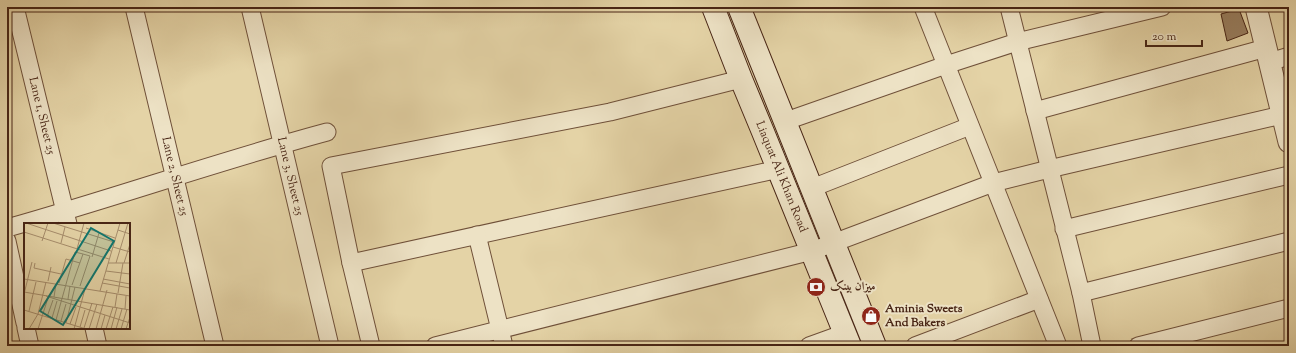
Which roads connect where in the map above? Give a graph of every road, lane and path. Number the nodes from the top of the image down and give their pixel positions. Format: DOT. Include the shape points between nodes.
graph roads {
  1 [pos="15,7"];
  2 [pos="134,7"];
  3 [pos="250,7"];
  4 [pos="713,7"];
  5 [pos="739,7"];
  6 [pos="923,7"];
  7 [pos="1008,7"];
  8 [pos="1162,7"];
  9 [pos="1256,7"];
  10 [pos="1017,42"];
  11 [pos="1268,55"];
  12 [pos="1289,56"];
  13 [pos="946,65"];
  14 [pos="741,79"];
  15 [pos="1035,110"];
  16 [pos="1282,115"];
  17 [pos="786,121"];
  18 [pos="970,126"];
  19 [pos="327,132"];
  20 [pos="1289,142"];
  21 [pos="282,144"];
  22 [pos="779,169"];
  23 [pos="1049,169"];
  24 [pos="1289,175"];
  25 [pos="174,178"];
  26 [pos="993,183"];
  27 [pos="812,188"];
  28 [pos="67,218"];
  29 [pos="37,223"];
  30 [pos="24,225"];
  31 [pos="7,228"];
  32 [pos="1064,229"];
  33 [pos="477,235"];
  34 [pos="7,241"];
  35 [pos="1289,241"];
  36 [pos="834,242"];
  37 [pos="812,250"];
  38 [pos="351,263"];
  39 [pos="1081,293"];
  40 [pos="1039,299"];
  41 [pos="1289,308"];
  42 [pos="24,318"];
  43 [pos="26,329"];
  44 [pos="94,329"];
  45 [pos="503,338"];
  46 [pos="848,340"];
  47 [pos="30,346"];
  48 [pos="98,346"];
  49 [pos="215,346"];
  50 [pos="330,346"];
  51 [pos="371,346"];
  52 [pos="435,346"];
  53 [pos="809,346"];
  54 [pos="875,346"];
  55 [pos="915,346"];
  56 [pos="1058,346"];
  57 [pos="1092,346"];
  58 [pos="1138,346"];
  1 -- 28 [label="street, Lane 1, Sheet 25"];
  2 -- 25 [label="street, Lane 2, Sheet 25"];
  3 -- 21 [label="street, Lane 3, Sheet 25"];
  4 -- 14 [label="main road, Liaquat Ali Khan Road"];
  5 -- 17 [label="main road, Liaquat Ali Khan Road"];
  6 -- 13 [label="street"];
  7 -- 10 [label="street"];
  8 -- 10 [label="street"];
  9 -- 11 [label="street"];
  10 -- 13 [label="street"];
  10 -- 15 [label="street"];
  11 -- 12 [label="street"];
  11 -- 15 [label="street"];
  11 -- 16 [label="street"];
  13 -- 17 [label="street"];
  13 -- 18 [label="street"];
  14 -- 22 [label="main road, Liaquat Ali Khan Road"];
  14 -- 38 [label="street" via="610,112 331,166"];
  15 -- 23 [label="street"];
  16 -- 20 [label="street"];
  16 -- 23 [label="street"];
  17 -- 27 [label="main road, Liaquat Ali Khan Road"];
  18 -- 26 [label="street"];
  18 -- 27 [label="street"];
  19 -- 21 [label="street"];
  21 -- 25 [label="street"];
  21 -- 50 [label="street, Lane 3, Sheet 25"];
  22 -- 33 [label="street"];
  22 -- 37 [label="main road, Liaquat Ali Khan Road"];
  23 -- 26 [label="street"];
  23 -- 32 [label="street"];
  24 -- 32 [label="street"];
  25 -- 28 [label="street"];
  25 -- 49 [label="street, Lane 2, Sheet 25"];
  26 -- 36 [label="street"];
  26 -- 40 [label="street"];
  27 -- 36 [label="main road, Liaquat Ali Khan Road"];
  28 -- 29 [label="street"];
  30 -- 31 [label="street"];
  32 -- 39 [label="street"];
  33 -- 38 [label="street"];
  33 -- 45 [label="street"];
  34 -- 42 [label="street"];
  35 -- 39 [label="street"];
  36 -- 37 [label="street"];
  36 -- 54 [label="main road, Liaquat Ali Khan Road"];
  37 -- 45 [label="street"];
  37 -- 46 [label="main road, Liaquat Ali Khan Road"];
  38 -- 51 [label="street"];
  39 -- 57 [label="street"];
  40 -- 55 [label="street"];
  40 -- 56 [label="street"];
  41 -- 58 [label="street"];
  43 -- 47 [label="street"];
  44 -- 48 [label="street"];
  45 -- 52 [label="street"];
  46 -- 53 [label="street"];
}
